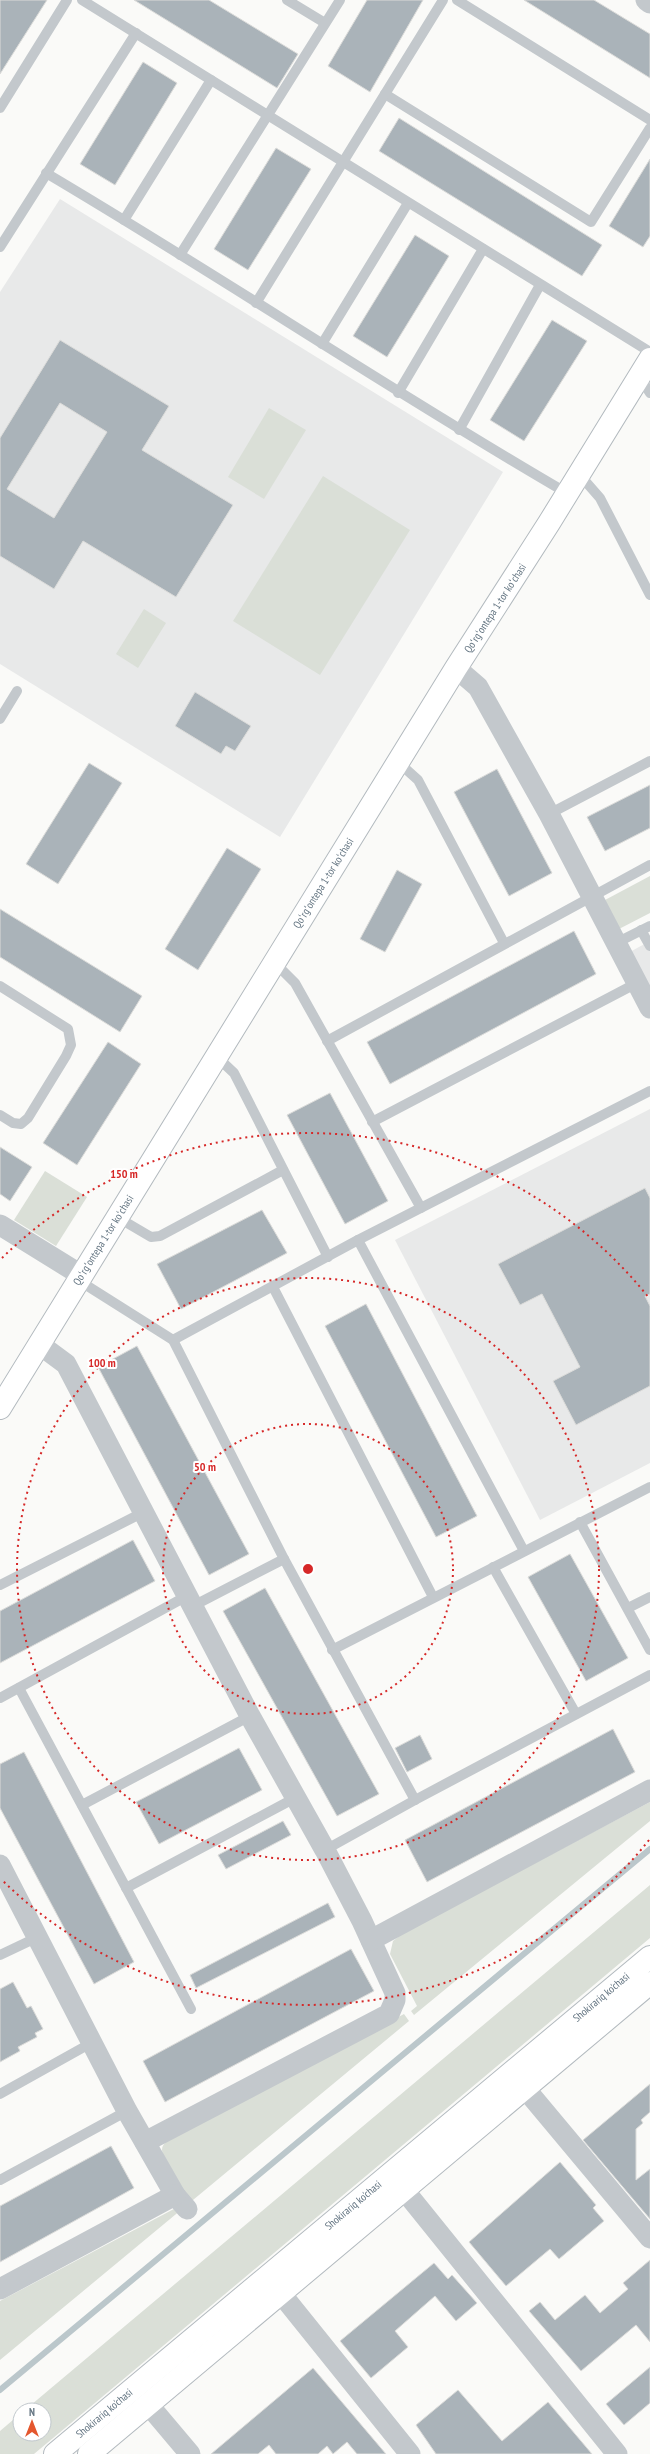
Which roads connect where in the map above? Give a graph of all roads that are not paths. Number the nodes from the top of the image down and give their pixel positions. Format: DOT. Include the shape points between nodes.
graph roads {
  1 [pos="68,0"];
  2 [pos="82,0"];
  3 [pos="287,0"];
  4 [pos="340,0"];
  5 [pos="443,0"];
  6 [pos="457,0"];
  7 [pos="646,0"];
  8 [pos="650,2"];
  9 [pos="326,23"];
  10 [pos="136,33"];
  11 [pos="211,80"];
  12 [pos="385,94"];
  13 [pos="0,108"];
  14 [pos="268,115"];
  15 [pos="650,120"];
  16 [pos="650,128"];
  17 [pos="342,162"];
  18 [pos="46,173"];
  19 [pos="408,203"];
  20 [pos="124,220"];
  21 [pos="0,246"];
  22 [pos="483,249"];
  23 [pos="180,255"];
  24 [pos="540,285"];
  25 [pos="256,303"];
  26 [pos="322,344"];
  27 [pos="650,352"];
  28 [pos="646,376"];
  29 [pos="398,393"];
  30 [pos="459,430"];
  31 [pos="579,474"];
  32 [pos="567,493"];
  33 [pos="650,595"];
  34 [pos="456,668"];
  35 [pos="17,691"];
  36 [pos="0,719"];
  37 [pos="650,761"];
  38 [pos="398,762"];
  39 [pos="549,814"];
  40 [pos="650,865"];
  41 [pos="592,896"];
  42 [pos="646,928"];
  43 [pos="504,943"];
  44 [pos="616,943"];
  45 [pos="650,946"];
  46 [pos="274,962"];
  47 [pos="637,983"];
  48 [pos="0,986"];
  49 [pos="650,1008"];
  50 [pos="327,1041"];
  51 [pos="216,1056"];
  52 [pos="650,1091"];
  53 [pos="0,1115"];
  54 [pos="372,1122"];
  55 [pos="283,1170"];
  56 [pos="421,1208"];
  57 [pos="117,1217"];
  58 [pos="0,1225"];
  59 [pos="358,1240"];
  60 [pos="328,1257"];
  61 [pos="80,1278"];
  62 [pos="273,1287"];
  63 [pos="173,1340"];
  64 [pos="39,1344"];
  65 [pos="0,1408"];
  66 [pos="650,1487"];
  67 [pos="144,1512"];
  68 [pos="580,1522"];
  69 [pos="524,1551"];
  70 [pos="284,1559"];
  71 [pos="494,1566"];
  72 [pos="0,1585"];
  73 [pos="433,1597"];
  74 [pos="650,1597"];
  75 [pos="190,1601"];
  76 [pos="628,1608"];
  77 [pos="332,1650"];
  78 [pos="650,1650"];
  79 [pos="650,1675"];
  80 [pos="18,1688"];
  81 [pos="0,1698"];
  82 [pos="576,1714"];
  83 [pos="250,1716"];
  84 [pos="650,1790"];
  85 [pos="295,1798"];
  86 [pos="415,1800"];
  87 [pos="82,1806"];
  88 [pos="325,1850"];
  89 [pos="0,1865"];
  90 [pos="126,1888"];
  91 [pos="38,1937"];
  92 [pos="371,1940"];
  93 [pos="0,1955"];
  94 [pos="646,1977"];
  95 [pos="191,2008"];
  96 [pos="93,2042"];
  97 [pos="518,2080"];
  98 [pos="0,2094"];
  99 [pos="127,2111"];
  100 [pos="145,2142"];
  101 [pos="0,2180"];
  102 [pos="397,2182"];
  103 [pos="650,2238"];
  104 [pos="267,2276"];
  105 [pos="0,2289"];
  106 [pos="281,2293"];
  107 [pos="134,2388"];
  108 [pos="148,2405"];
  109 [pos="55,2454"];
  110 [pos="89,2454"];
  111 [pos="190,2454"];
  112 [pos="410,2454"];
  113 [pos="617,2454"];
  1 -- 13 [label="lane"];
  2 -- 10 [label="lane"];
  3 -- 9 [label="lane"];
  4 -- 9 [label="lane"];
  5 -- 12 [label="lane"];
  6 -- 15 [label="lane"];
  7 -- 8 [label="street"];
  9 -- 14 [label="lane"];
  10 -- 11 [label="lane"];
  10 -- 18 [label="lane"];
  11 -- 14 [label="lane"];
  11 -- 20 [label="lane"];
  12 -- 16 [label="lane" via="591,222"];
  12 -- 17 [label="lane"];
  14 -- 17 [label="lane"];
  14 -- 23 [label="lane"];
  17 -- 19 [label="lane"];
  17 -- 25 [label="lane"];
  18 -- 20 [label="lane"];
  18 -- 21 [label="lane"];
  19 -- 22 [label="lane"];
  19 -- 26 [label="lane"];
  20 -- 23 [label="lane"];
  22 -- 24 [label="lane"];
  22 -- 29 [label="lane"];
  23 -- 25 [label="lane"];
  24 -- 27 [label="lane"];
  24 -- 30 [label="lane"];
  25 -- 26 [label="lane"];
  26 -- 29 [label="lane"];
  28 -- 31 [label="street, Qoʻrgʻontepa 1-tor koʻchasi"];
  29 -- 30 [label="lane"];
  30 -- 32 [label="lane"];
  31 -- 32 [label="street, Qoʻrgʻontepa 1-tor koʻchasi"];
  31 -- 33 [label="lane" via="600,498"];
  32 -- 34 [label="street, Qoʻrgʻontepa 1-tor koʻchasi"];
  34 -- 38 [label="street, Qoʻrgʻontepa 1-tor koʻchasi"];
  34 -- 39 [label="street" via="478,687"];
  35 -- 36 [label="lane"];
  37 -- 39 [label="lane"];
  38 -- 43 [label="lane" via="418,780"];
  38 -- 46 [label="street, Qoʻrgʻontepa 1-tor koʻchasi"];
  39 -- 41 [label="street"];
  40 -- 41 [label="lane"];
  41 -- 43 [label="lane"];
  41 -- 44 [label="street"];
  42 -- 44 [label="lane"];
  42 -- 45 [label="lane"];
  43 -- 50 [label="lane"];
  44 -- 47 [label="street"];
  46 -- 50 [label="lane" via="295,984"];
  46 -- 51 [label="street, Qoʻrgʻontepa 1-tor koʻchasi"];
  47 -- 49 [label="street"];
  47 -- 54 [label="lane"];
  48 -- 53 [label="lane" via="68,1029 71,1038 66,1056 28,1118 21,1124 13,1123"];
  50 -- 54 [label="lane"];
  51 -- 55 [label="lane" via="234,1073"];
  51 -- 57 [label="street, Qoʻrgʻontepa 1-tor koʻchasi"];
  52 -- 56 [label="lane"];
  54 -- 56 [label="lane"];
  55 -- 57 [label="lane" via="160,1236 151,1237"];
  55 -- 60 [label="lane"];
  56 -- 59 [label="lane"];
  57 -- 61 [label="street, Qoʻrgʻontepa 1-tor koʻchasi"];
  58 -- 61 [label="street"];
  59 -- 60 [label="lane"];
  59 -- 69 [label="lane"];
  60 -- 62 [label="lane"];
  61 -- 63 [label="lane"];
  61 -- 64 [label="street, Qoʻrgʻontepa 1-tor koʻchasi"];
  62 -- 63 [label="lane"];
  62 -- 73 [label="lane"];
  63 -- 70 [label="lane"];
  64 -- 65 [label="street, Qoʻrgʻontepa 1-tor koʻchasi"];
  64 -- 67 [label="street" via="66,1364"];
  66 -- 68 [label="lane"];
  67 -- 72 [label="lane"];
  67 -- 75 [label="street"];
  68 -- 69 [label="lane"];
  68 -- 76 [label="lane"];
  69 -- 71 [label="lane"];
  70 -- 75 [label="lane"];
  70 -- 77 [label="lane"];
  71 -- 73 [label="lane"];
  71 -- 82 [label="lane"];
  73 -- 77 [label="lane"];
  74 -- 76 [label="lane"];
  75 -- 80 [label="lane"];
  75 -- 83 [label="street"];
  76 -- 78 [label="lane"];
  77 -- 86 [label="lane"];
  79 -- 82 [label="lane"];
  80 -- 81 [label="lane"];
  80 -- 87 [label="lane"];
  82 -- 86 [label="lane"];
  83 -- 85 [label="street"];
  83 -- 87 [label="lane"];
  84 -- 92 [label="street"];
  85 -- 88 [label="street"];
  85 -- 90 [label="lane"];
  86 -- 88 [label="lane"];
  87 -- 90 [label="lane"];
  88 -- 92 [label="street"];
  89 -- 91 [label="street"];
  90 -- 95 [label="lane"];
  91 -- 93 [label="lane"];
  91 -- 96 [label="street"];
  92 -- 100 [label="street" via="395,1993 389,2014"];
  94 -- 97 [label="street, Shokirariq ko'chasi"];
  96 -- 98 [label="lane"];
  96 -- 99 [label="street"];
  97 -- 102 [label="street, Shokirariq ko'chasi"];
  97 -- 103 [label="street"];
  99 -- 100 [label="street"];
  99 -- 101 [label="lane"];
  100 -- 105 [label="street" via="181,2202"];
  102 -- 104 [label="street, Shokirariq ko'chasi"];
  102 -- 106 [label="street, Shokirariq ko'chasi"];
  102 -- 113 [label="street"];
  104 -- 106 [label="street"];
  104 -- 107 [label="street, Shokirariq ko'chasi"];
  106 -- 108 [label="street, Shokirariq ko'chasi"];
  106 -- 112 [label="street"];
  107 -- 108 [label="street"];
  107 -- 109 [label="street, Shokirariq ko'chasi"];
  108 -- 110 [label="street, Shokirariq ko'chasi"];
  108 -- 111 [label="street"];
}
